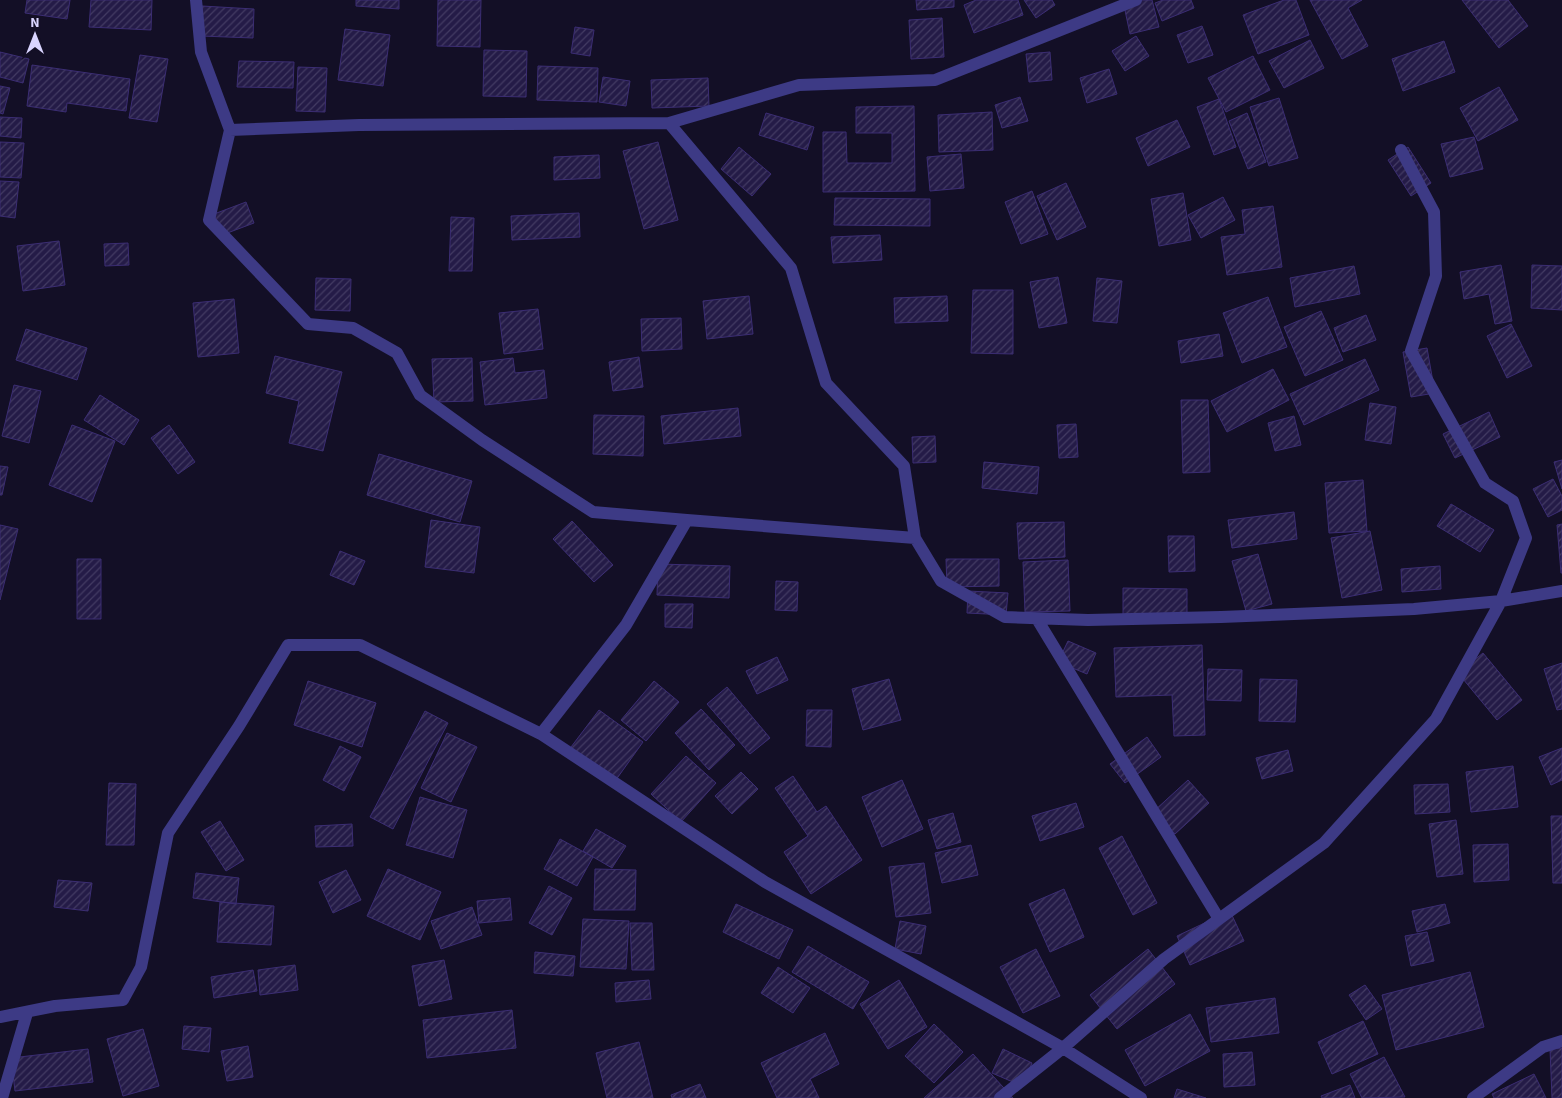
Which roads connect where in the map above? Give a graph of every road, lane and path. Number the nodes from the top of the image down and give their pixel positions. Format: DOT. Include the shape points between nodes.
graph roads {
  1 [pos="196,0"];
  2 [pos="1136,0"];
  3 [pos="669,123"];
  4 [pos="230,130"];
  5 [pos="1401,150"];
  6 [pos="687,520"];
  7 [pos="915,538"];
  8 [pos="1562,591"];
  9 [pos="1501,601"];
  10 [pos="1037,619"];
  11 [pos="541,734"];
  12 [pos="1219,918"];
  13 [pos="27,1012"];
  14 [pos="0,1017"];
  15 [pos="1562,1041"];
  16 [pos="1062,1048"];
  17 [pos="2,1098"];
  18 [pos="1000,1098"];
  19 [pos="1141,1098"];
  20 [pos="1473,1098"];
  1 -- 4 [label="street" via="201,52"];
  2 -- 3 [label="street" via="935,80 799,86"];
  3 -- 4 [label="street" via="359,125"];
  3 -- 7 [label="street" via="791,268 826,383 904,466"];
  4 -- 6 [label="street" via="209,220 308,324 353,328 397,353 420,395 482,440 593,512"];
  5 -- 9 [label="street" via="1434,212 1436,276 1411,352 1485,483 1514,501 1526,538"];
  6 -- 7 [label="street"];
  6 -- 11 [label="street" via="626,625"];
  7 -- 10 [label="street" via="941,580 1005,618"];
  8 -- 9 [label="street"];
  9 -- 10 [label="street" via="1414,609 1221,618"];
  9 -- 12 [label="street" via="1436,719 1324,843"];
  10 -- 12 [label="street"];
  11 -- 13 [label="street" via="360,645 288,645 168,833 141,967 123,1000"];
  11 -- 16 [label="street" via="765,882"];
  12 -- 16 [label="street" via="1164,959"];
  13 -- 14 [label="street"];
  13 -- 17 [label="street"];
  15 -- 20 [label="street" via="1543,1047"];
  16 -- 18 [label="street"];
  16 -- 19 [label="street"];
}
